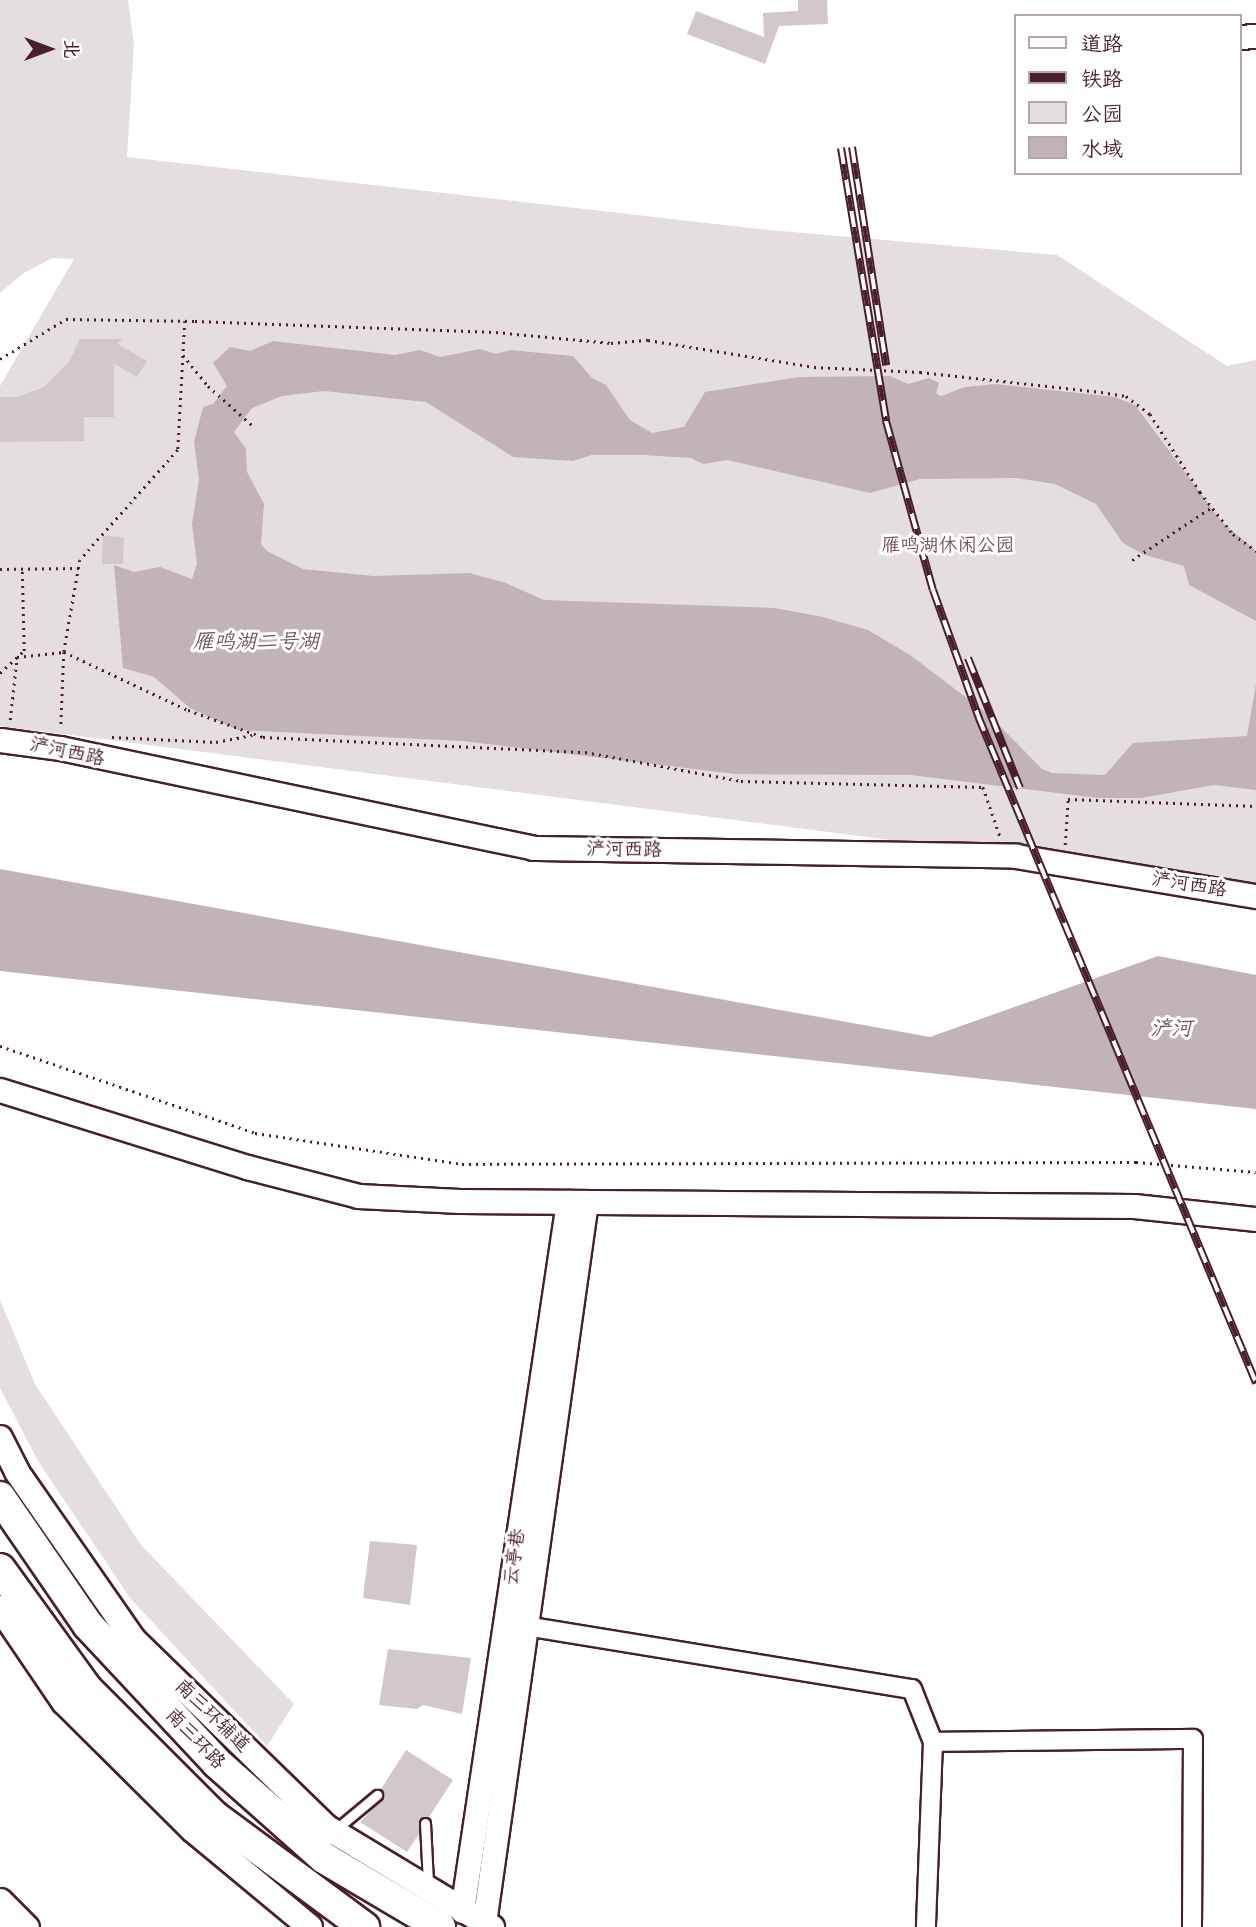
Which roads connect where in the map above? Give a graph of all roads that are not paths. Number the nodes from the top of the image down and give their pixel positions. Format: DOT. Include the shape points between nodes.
graph roads {
  1 [pos="4,741"];
  2 [pos="1256,896"];
  3 [pos="0,1090"];
  4 [pos="577,1202"];
  5 [pos="1256,1219"];
  6 [pos="0,1438"];
  7 [pos="0,1497"];
  8 [pos="0,1569"];
  9 [pos="0,1608"];
  10 [pos="526,1626"];
  11 [pos="933,1742"];
  12 [pos="377,1795"];
  13 [pos="425,1823"];
  14 [pos="328,1839"];
  15 [pos="428,1892"];
  16 [pos="0,1900"];
  17 [pos="451,1919"];
  18 [pos="488,1925"];
  19 [pos="27,1927"];
  20 [pos="310,1927"];
  21 [pos="364,1927"];
  22 [pos="926,1927"];
  23 [pos="1192,1927"];
  1 -- 2 [label="street, 浐河西路" via="60,748 533,848 1007,856"];
  3 -- 4 [label="street" via="247,1167 358,1196"];
  4 -- 5 [label="street" via="1134,1206"];
  4 -- 10 [label="street"];
  4 -- 17 [label="street, 云亭巷"];
  6 -- 14 [label="main road, 南三环辅道" via="17,1472 133,1639"];
  7 -- 14 [label="highway, 南三环路" via="88,1625 217,1763"];
  8 -- 21 [label="highway, 南三环路" via="87,1689 214,1816"];
  9 -- 20 [label="main road" via="64,1702 193,1830 284,1910"];
  10 -- 11 [label="street" via="912,1689"];
  10 -- 18 [label="street"];
  11 -- 22 [label="street"];
  11 -- 23 [label="street" via="1193,1739"];
  12 -- 14 [label="lane"];
  13 -- 15 [label="lane"];
  14 -- 15 [label="main road, 南三环辅道"];
  14 -- 17 [label="highway, 南三环路"];
  15 -- 17 [label="main road, 南三环辅道"];
  16 -- 19 [label="street"];
  17 -- 18 [label="main road, 南三环辅道"];
}
